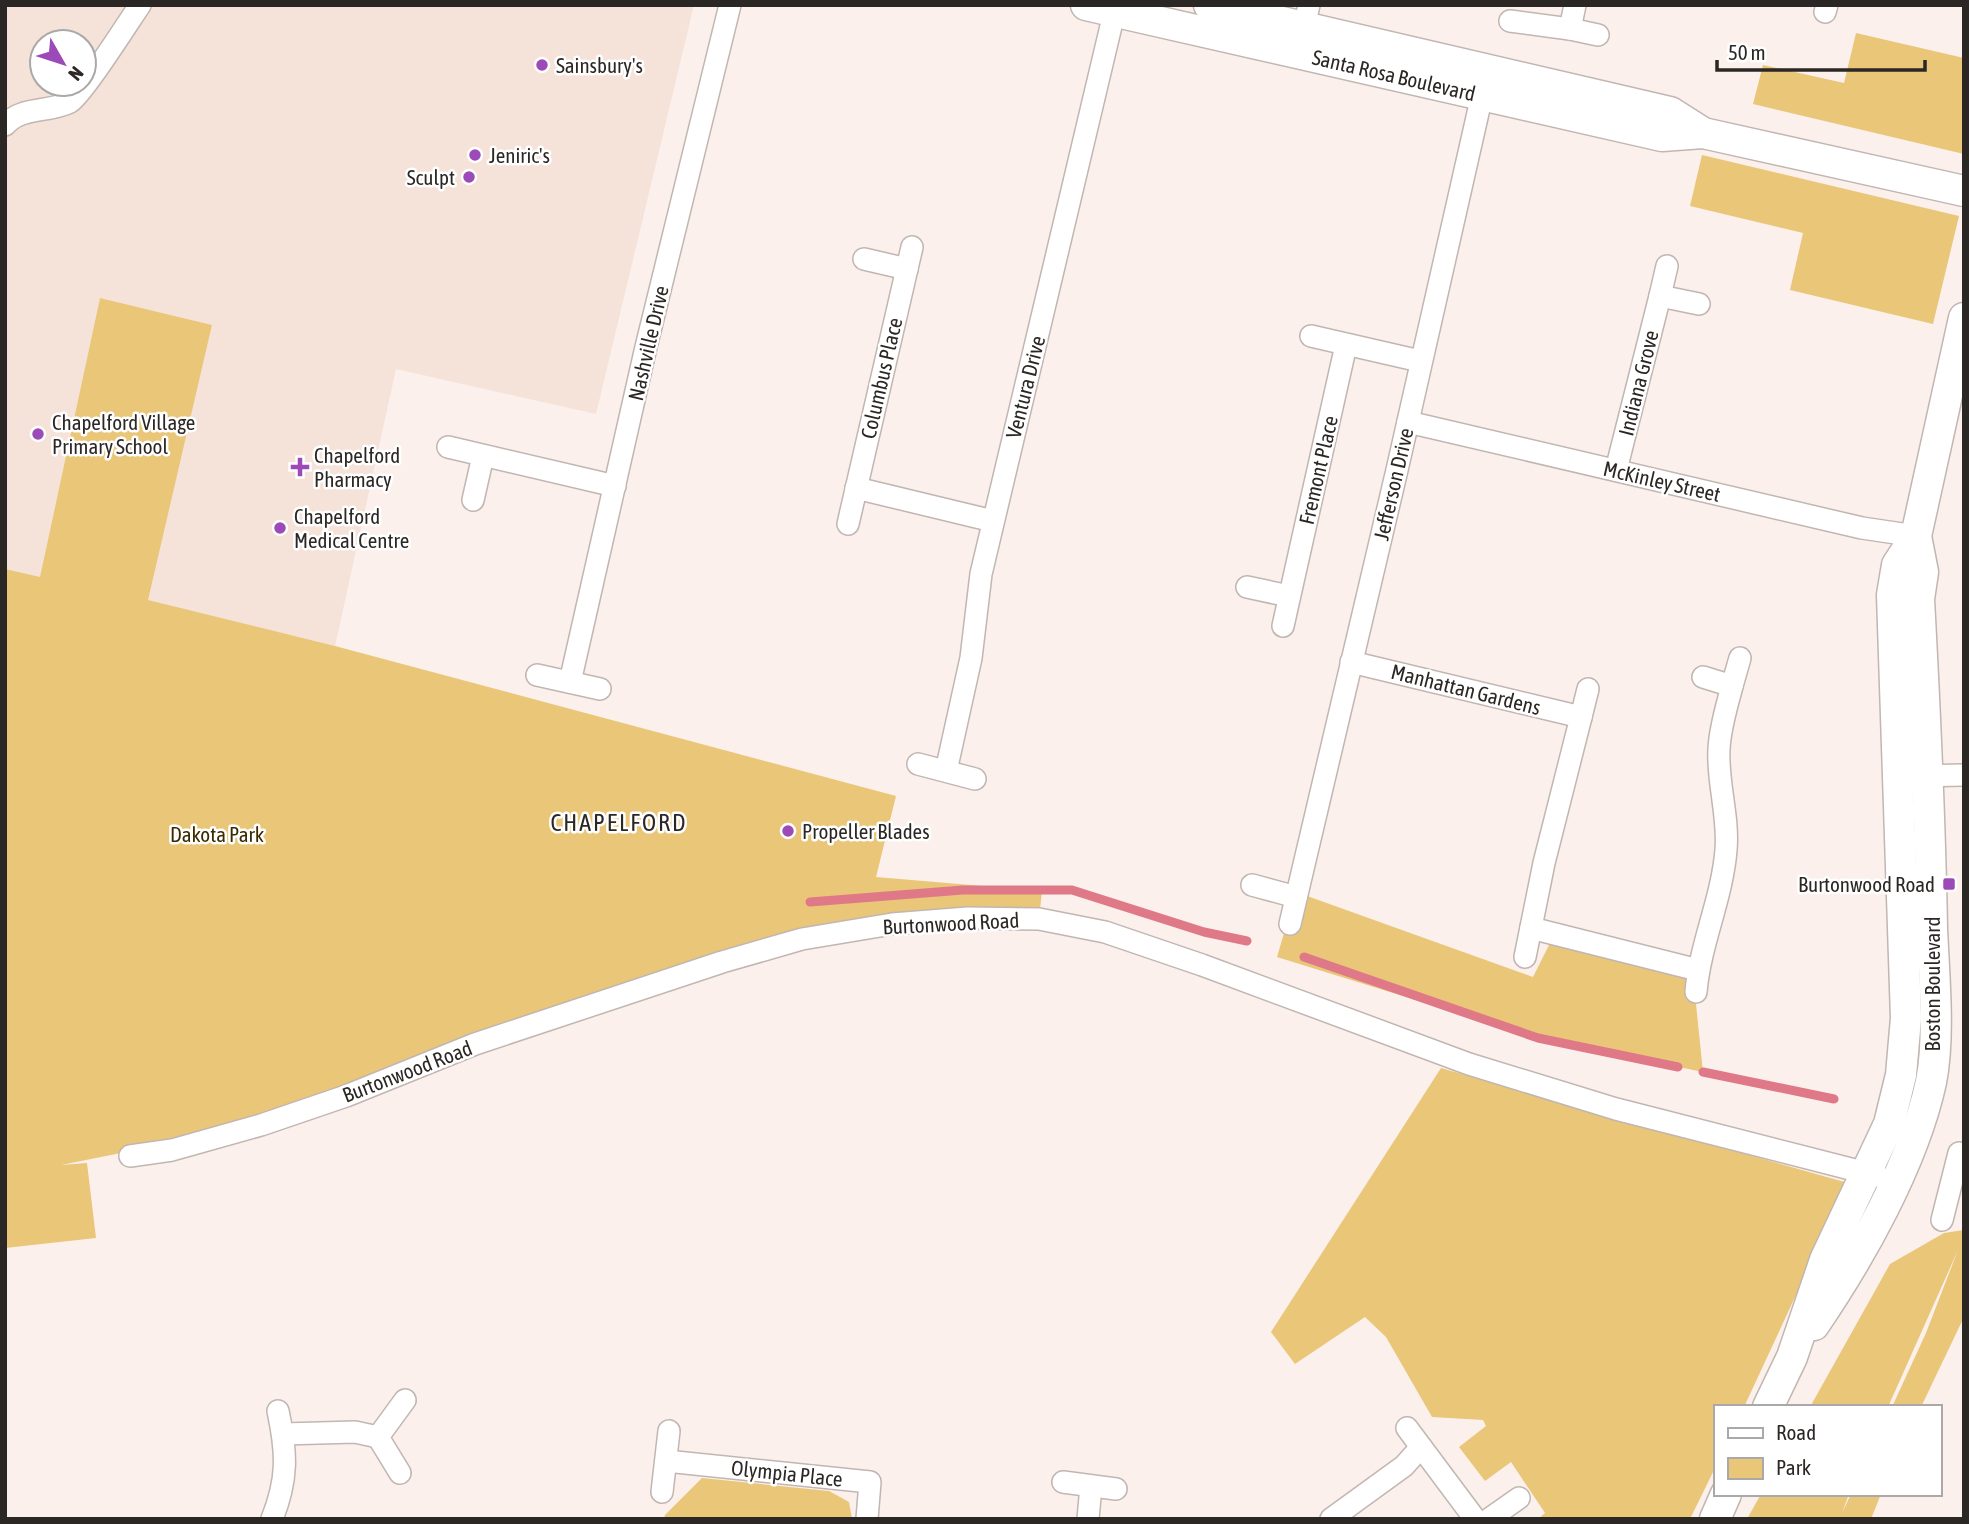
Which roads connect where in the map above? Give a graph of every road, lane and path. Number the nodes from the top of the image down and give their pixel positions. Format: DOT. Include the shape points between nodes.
graph roads {
  1 [pos="140,5"];
  2 [pos="730,5"];
  3 [pos="1086,5"];
  4 [pos="1209,5"];
  5 [pos="1574,5"];
  6 [pos="1116,9"];
  7 [pos="1510,21"];
  8 [pos="1303,28"];
  9 [pos="1570,29"];
  10 [pos="1598,35"];
  11 [pos="1485,83"];
  12 [pos="5,125"];
  13 [pos="1964,191"];
  14 [pos="912,247"];
  15 [pos="864,259"];
  16 [pos="1667,266"];
  17 [pos="907,269"];
  18 [pos="1660,296"];
  19 [pos="1699,304"];
  20 [pos="1964,318"];
  21 [pos="1311,336"];
  22 [pos="1346,345"];
  23 [pos="1420,361"];
  24 [pos="1408,422"];
  25 [pos="448,447"];
  26 [pos="483,456"];
  27 [pos="1616,470"];
  28 [pos="615,486"];
  29 [pos="856,488"];
  30 [pos="473,500"];
  31 [pos="993,521"];
  32 [pos="848,524"];
  33 [pos="1916,536"];
  34 [pos="1247,587"];
  35 [pos="1289,596"];
  36 [pos="1283,626"];
  37 [pos="1740,658"];
  38 [pos="1351,662"];
  39 [pos="537,675"];
  40 [pos="1703,677"];
  41 [pos="570,682"];
  42 [pos="1732,686"];
  43 [pos="600,689"];
  44 [pos="1588,689"];
  45 [pos="1581,718"];
  46 [pos="918,764"];
  47 [pos="946,771"];
  48 [pos="1928,775"];
  49 [pos="1964,775"];
  50 [pos="1897,776"];
  51 [pos="975,779"];
  52 [pos="1252,885"];
  53 [pos="1296,897"];
  54 [pos="1290,924"];
  55 [pos="1531,928"];
  56 [pos="1525,957"];
  57 [pos="1698,970"];
  58 [pos="1696,992"];
  59 [pos="1959,1153"];
  60 [pos="130,1156"];
  61 [pos="1880,1177"];
  62 [pos="1957,1192"];
  63 [pos="1942,1220"];
  64 [pos="405,1400"];
  65 [pos="1769,1405"];
  66 [pos="278,1411"];
  67 [pos="1407,1428"];
  68 [pos="669,1431"];
  69 [pos="283,1434"];
  70 [pos="378,1437"];
  71 [pos="1421,1447"];
  72 [pos="666,1461"];
  73 [pos="400,1474"];
  74 [pos="1063,1482"];
  75 [pos="1091,1486"];
  76 [pos="1116,1489"];
  77 [pos="662,1492"];
  78 [pos="1726,1496"];
  79 [pos="1519,1498"];
  80 [pos="272,1519"];
  81 [pos="867,1519"];
  82 [pos="1088,1519"];
  83 [pos="1331,1519"];
  84 [pos="1475,1519"];
  85 [pos="1489,1519"];
  86 [pos="1715,1519"];
  1 -- 12 [label="street" via="72,101 13,116"];
  2 -- 28 [label="street, Nashville Drive"];
  3 -- 6 [label="street, Santa Rosa Boulevard"];
  4 -- 8 [label="street, Santa Rosa Boulevard"];
  5 -- 9 [label="street"];
  6 -- 8 [label="street, Santa Rosa Boulevard"];
  6 -- 31 [label="street, Ventura Drive"];
  7 -- 9 [label="street"];
  8 -- 11 [label="street, Santa Rosa Boulevard"];
  9 -- 10 [label="street"];
  11 -- 13 [label="street, Santa Rosa Boulevard" via="1662,136 1703,133"];
  11 -- 23 [label="street, Jefferson Drive"];
  14 -- 17 [label="street, Columbus Place"];
  15 -- 17 [label="street"];
  16 -- 18 [label="street, Indiana Grove"];
  17 -- 29 [label="street, Columbus Place"];
  18 -- 19 [label="street"];
  18 -- 27 [label="street, Indiana Grove"];
  20 -- 33 [label="street, Boston Boulevard"];
  21 -- 22 [label="street"];
  22 -- 23 [label="street"];
  22 -- 35 [label="street, Fremont Place"];
  23 -- 24 [label="street, Jefferson Drive"];
  24 -- 27 [label="street, McKinley Street"];
  24 -- 38 [label="street, Jefferson Drive"];
  25 -- 26 [label="street"];
  26 -- 28 [label="street"];
  26 -- 30 [label="street"];
  27 -- 33 [label="street, McKinley Street" via="1862,528"];
  28 -- 41 [label="street, Nashville Drive"];
  29 -- 31 [label="street"];
  29 -- 32 [label="street, Columbus Place"];
  31 -- 47 [label="street, Ventura Drive" via="967,679"];
  33 -- 48 [label="street, Boston Boulevard" via="1923,572 1919,599"];
  33 -- 50 [label="street, Boston Boulevard" via="1897,565 1892,595"];
  34 -- 35 [label="street"];
  35 -- 36 [label="street, Fremont Place"];
  37 -- 42 [label="street"];
  38 -- 45 [label="street, Manhattan Gardens"];
  38 -- 53 [label="street, Jefferson Drive"];
  39 -- 41 [label="street"];
  40 -- 42 [label="street"];
  41 -- 43 [label="street"];
  42 -- 57 [label="street" via="1718,750 1726,851"];
  44 -- 45 [label="street"];
  45 -- 55 [label="street"];
  46 -- 47 [label="street"];
  47 -- 51 [label="street"];
  48 -- 49 [label="street"];
  48 -- 50 [label="street"];
  48 -- 61 [label="street, Boston Boulevard" via="1931,1080 1917,1132"];
  50 -- 61 [label="street, Boston Boulevard" via="1905,1048"];
  52 -- 53 [label="street"];
  53 -- 54 [label="street, Jefferson Drive"];
  55 -- 56 [label="street"];
  55 -- 57 [label="street"];
  57 -- 58 [label="street"];
  59 -- 62 [label="street"];
  60 -- 61 [label="street, Burtonwood Road" via="172,1150 261,1125 475,1044 802,939 892,924 968,918 1039,919 1105,932 1469,1064 1616,1109"];
  61 -- 65 [label="street, Boston Boulevard" via="1849,1273 1792,1357"];
  62 -- 63 [label="street"];
  64 -- 70 [label="street"];
  66 -- 69 [label="street"];
  67 -- 71 [label="street"];
  68 -- 72 [label="street"];
  69 -- 70 [label="street" via="355,1432"];
  69 -- 80 [label="street" via="282,1492"];
  70 -- 73 [label="street"];
  71 -- 83 [label="street" via="1404,1466"];
  71 -- 84 [label="street"];
  72 -- 77 [label="street"];
  72 -- 81 [label="street, Olympia Place" via="870,1482"];
  74 -- 75 [label="street"];
  75 -- 76 [label="street"];
  75 -- 82 [label="street"];
  78 -- 86 [label="street"];
  79 -- 85 [label="street"];
}
